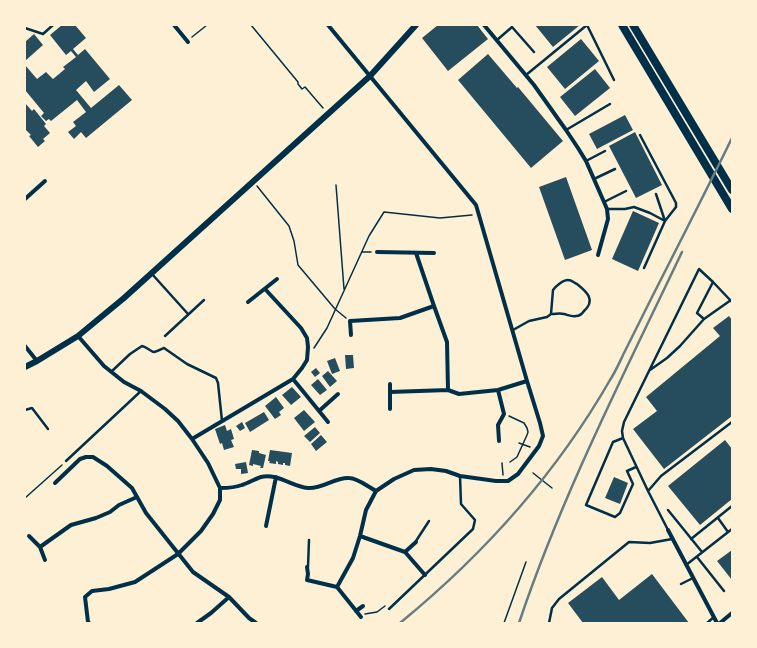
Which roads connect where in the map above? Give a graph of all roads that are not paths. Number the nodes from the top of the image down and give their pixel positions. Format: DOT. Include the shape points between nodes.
graph roads {
  1 [pos="53,25"];
  2 [pos="174,25"];
  3 [pos="328,25"];
  4 [pos="416,25"];
  5 [pos="484,25"];
  6 [pos="587,25"];
  7 [pos="622,25"];
  8 [pos="633,25"];
  9 [pos="25,28"];
  10 [pos="496,40"];
  11 [pos="188,42"];
  12 [pos="534,52"];
  13 [pos="525,75"];
  14 [pos="370,76"];
  15 [pos="614,80"];
  16 [pos="610,104"];
  17 [pos="566,130"];
  18 [pos="640,135"];
  19 [pos="605,151"];
  20 [pos="586,161"];
  21 [pos="615,169"];
  22 [pos="594,179"];
  23 [pos="45,181"];
  24 [pos="732,190"];
  25 [pos="626,191"];
  26 [pos="656,194"];
  27 [pos="25,199"];
  28 [pos="604,202"];
  29 [pos="607,209"];
  30 [pos="732,209"];
  31 [pos="665,221"];
  32 [pos="377,252"];
  33 [pos="416,253"];
  34 [pos="434,253"];
  35 [pos="598,255"];
  36 [pos="644,268"];
  37 [pos="151,273"];
  38 [pos="277,279"];
  39 [pos="713,282"];
  40 [pos="265,288"];
  41 [pos="204,300"];
  42 [pos="731,301"];
  43 [pos="248,302"];
  44 [pos="434,306"];
  45 [pos="188,314"];
  46 [pos="551,314"];
  47 [pos="704,319"];
  48 [pos="513,330"];
  49 [pos="78,336"];
  50 [pos="165,336"];
  51 [pos="351,336"];
  52 [pos="25,346"];
  53 [pos="37,361"];
  54 [pos="25,367"];
  55 [pos="649,371"];
  56 [pos="111,372"];
  57 [pos="293,378"];
  58 [pos="527,381"];
  59 [pos="390,384"];
  60 [pos="448,390"];
  61 [pos="498,390"];
  62 [pos="140,391"];
  63 [pos="390,392"];
  64 [pos="338,394"];
  65 [pos="390,409"];
  66 [pos="25,410"];
  67 [pos="319,411"];
  68 [pos="222,422"];
  69 [pos="328,422"];
  70 [pos="732,422"];
  71 [pos="48,429"];
  72 [pos="622,438"];
  73 [pos="192,439"];
  74 [pos="499,441"];
  75 [pos="66,461"];
  76 [pos="636,467"];
  77 [pos="460,476"];
  78 [pos="276,477"];
  79 [pos="55,483"];
  80 [pos="220,488"];
  81 [pos="376,491"];
  82 [pos="648,492"];
  83 [pos="138,497"];
  84 [pos="732,506"];
  85 [pos="668,510"];
  86 [pos="718,518"];
  87 [pos="429,521"];
  88 [pos="266,526"];
  89 [pos="732,529"];
  90 [pos="668,530"];
  91 [pos="728,532"];
  92 [pos="29,536"];
  93 [pos="360,536"];
  94 [pos="691,538"];
  95 [pos="673,539"];
  96 [pos="309,540"];
  97 [pos="416,542"];
  98 [pos="40,547"];
  99 [pos="405,552"];
  100 [pos="702,552"];
  101 [pos="178,554"];
  102 [pos="697,556"];
  103 [pos="45,560"];
  104 [pos="686,565"];
  105 [pos="308,567"];
  106 [pos="425,575"];
  107 [pos="693,578"];
  108 [pos="681,584"];
  109 [pos="336,587"];
  110 [pos="724,590"];
  111 [pos="229,597"];
  112 [pos="363,606"];
  113 [pos="389,609"];
  114 [pos="356,612"];
  115 [pos="732,613"];
  116 [pos="361,616"];
  117 [pos="714,617"];
  118 [pos="89,623"];
  119 [pos="197,623"];
  120 [pos="256,623"];
  121 [pos="549,623"];
  122 [pos="707,623"];
  123 [pos="719,623"];
  1 -- 9 [label="lane" via="43,34"];
  2 -- 11 [label="street"];
  3 -- 14 [label="street"];
  4 -- 14 [label="street"];
  5 -- 10 [label="street"];
  6 -- 13 [label="lane"];
  6 -- 15 [label="lane"];
  7 -- 30 [label="main road"];
  8 -- 24 [label="main road"];
  10 -- 12 [label="lane" via="512,27"];
  10 -- 13 [label="street"];
  13 -- 17 [label="street"];
  14 -- 37 [label="street"];
  14 -- 48 [label="street" via="476,205"];
  16 -- 17 [label="lane"];
  17 -- 20 [label="street"];
  18 -- 31 [label="lane" via="676,203 676,207"];
  19 -- 20 [label="lane"];
  20 -- 22 [label="street"];
  21 -- 22 [label="lane"];
  22 -- 28 [label="street"];
  23 -- 27 [label="street"];
  25 -- 28 [label="lane"];
  26 -- 31 [label="lane"];
  28 -- 29 [label="street"];
  29 -- 31 [label="lane" via="634,207"];
  29 -- 35 [label="street" via="608,219"];
  31 -- 36 [label="lane"];
  32 -- 33 [label="street"];
  33 -- 34 [label="street"];
  33 -- 44 [label="street"];
  37 -- 45 [label="lane"];
  37 -- 49 [label="street"];
  38 -- 40 [label="street"];
  39 -- 42 [label="lane"];
  39 -- 47 [label="lane" via="697,313"];
  39 -- 55 [label="lane" via="699,269"];
  40 -- 43 [label="street"];
  40 -- 57 [label="street" via="301,328 306,338 306,360"];
  41 -- 45 [label="lane"];
  42 -- 47 [label="lane"];
  44 -- 51 [label="street" via="400,318 350,321"];
  44 -- 60 [label="street" via="447,342"];
  45 -- 50 [label="lane"];
  46 -- 46 [label="lane" via="553,290 568,280 582,288 590,299 586,310 579,315"];
  46 -- 48 [label="lane" via="529,321"];
  47 -- 55 [label="lane" via="680,346"];
  48 -- 58 [label="street"];
  49 -- 53 [label="street"];
  49 -- 56 [label="street"];
  52 -- 53 [label="street"];
  53 -- 54 [label="street"];
  55 -- 72 [label="lane" via="624,422"];
  56 -- 62 [label="street"];
  56 -- 68 [label="lane" via="142,346 152,352 164,348 187,364 216,378"];
  57 -- 67 [label="street"];
  57 -- 68 [label="street"];
  58 -- 61 [label="street"];
  58 -- 77 [label="street" via="543,436 539,446 518,474 508,481"];
  59 -- 63 [label="street"];
  60 -- 61 [label="street" via="459,394"];
  60 -- 63 [label="street"];
  61 -- 74 [label="street" via="504,414 498,425"];
  62 -- 73 [label="street" via="178,421"];
  62 -- 75 [label="lane"];
  63 -- 65 [label="street"];
  64 -- 67 [label="street"];
  66 -- 71 [label="lane" via="32,408"];
  67 -- 69 [label="street"];
  68 -- 73 [label="street"];
  70 -- 82 [label="lane" via="662,476"];
  72 -- 76 [label="lane"];
  72 -- 76 [label="lane" via="613,442 586,505 615,517 620,513 633,484 627,471"];
  73 -- 80 [label="street" via="208,462"];
  76 -- 82 [label="lane"];
  77 -- 81 [label="street" via="431,469 414,470"];
  77 -- 106 [label="lane" via="461,504 475,520 473,529"];
  78 -- 80 [label="street" via="262,477 240,486"];
  78 -- 81 [label="street" via="309,489 349,478"];
  78 -- 88 [label="street"];
  79 -- 83 [label="street" via="80,459 93,457 132,488"];
  80 -- 101 [label="street" via="220,500 213,514 201,531"];
  81 -- 93 [label="street" via="366,510"];
  82 -- 90 [label="lane"];
  83 -- 98 [label="street" via="96,518 70,525"];
  83 -- 101 [label="street" via="146,513"];
  84 -- 86 [label="lane"];
  85 -- 94 [label="lane"];
  86 -- 91 [label="lane"];
  86 -- 94 [label="lane"];
  87 -- 97 [label="lane"];
  89 -- 91 [label="lane"];
  90 -- 95 [label="street"];
  91 -- 100 [label="lane"];
  92 -- 98 [label="street"];
  93 -- 99 [label="street"];
  93 -- 109 [label="street" via="353,558"];
  94 -- 100 [label="lane"];
  95 -- 104 [label="street"];
  95 -- 121 [label="lane" via="650,543 629,542 559,599 552,608"];
  96 -- 105 [label="lane"];
  97 -- 99 [label="street"];
  98 -- 103 [label="street"];
  99 -- 106 [label="street"];
  100 -- 102 [label="lane"];
  101 -- 111 [label="street" via="193,572"];
  101 -- 118 [label="street" via="135,582 92,591 85,597"];
  102 -- 104 [label="lane"];
  102 -- 110 [label="lane"];
  104 -- 107 [label="street"];
  105 -- 109 [label="street" via="307,580"];
  106 -- 113 [label="lane"];
  107 -- 108 [label="lane"];
  107 -- 117 [label="street"];
  109 -- 114 [label="street"];
  111 -- 119 [label="street"];
  111 -- 120 [label="street"];
  112 -- 114 [label="street"];
  114 -- 116 [label="street"];
  115 -- 123 [label="street"];
  117 -- 122 [label="lane"];
  117 -- 123 [label="street"];
}
